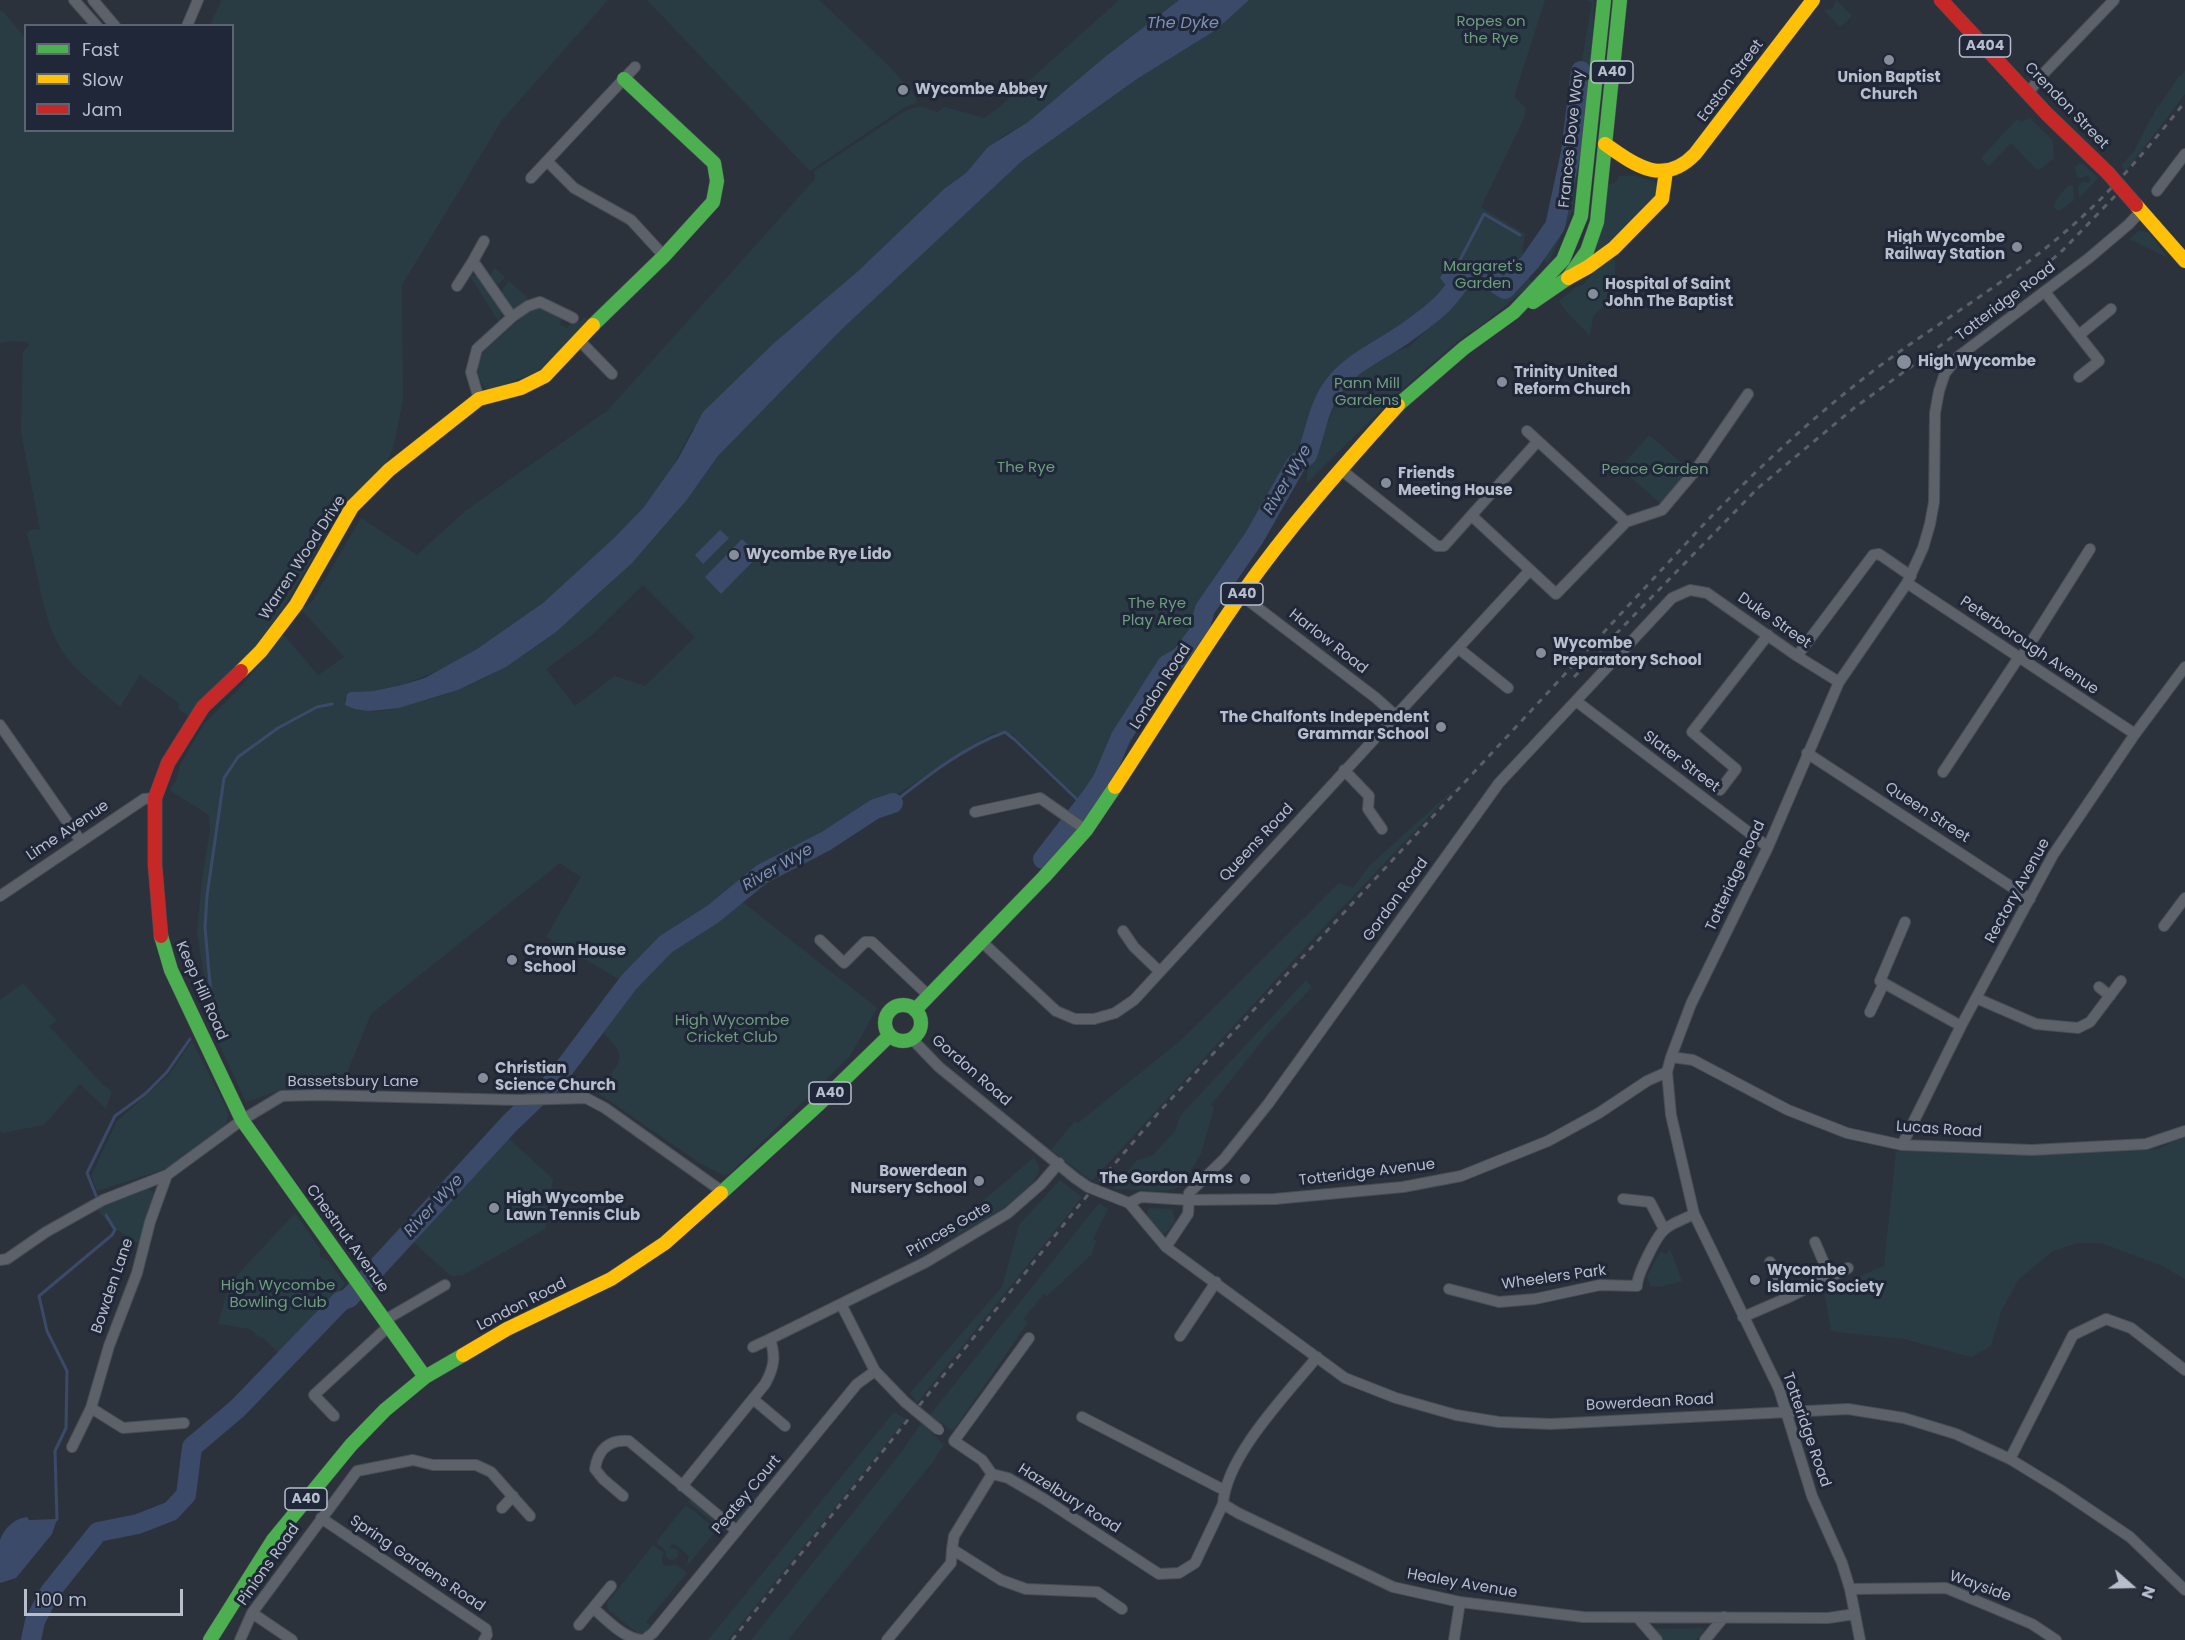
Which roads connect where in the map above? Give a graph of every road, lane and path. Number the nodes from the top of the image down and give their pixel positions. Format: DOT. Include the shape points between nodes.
graph roads {
  1 [pos="74,0"];
  2 [pos="93,0"];
  3 [pos="198,0"];
  4 [pos="1604,0"];
  5 [pos="1620,0"];
  6 [pos="1814,0"];
  7 [pos="1941,0"];
  8 [pos="2114,0"];
  9 [pos="95,24"];
  10 [pos="113,24"];
  11 [pos="188,24"];
  12 [pos="635,67"];
  13 [pos="624,80"];
  14 [pos="2028,93"];
  15 [pos="1590,141"];
  16 [pos="1605,144"];
  17 [pos="2185,154"];
  18 [pos="547,161"];
  19 [pos="1666,171"];
  20 [pos="531,178"];
  21 [pos="2157,191"];
  22 [pos="2138,208"];
  23 [pos="484,242"];
  24 [pos="664,256"];
  25 [pos="473,261"];
  26 [pos="2185,261"];
  27 [pos="1568,278"];
  28 [pos="457,286"];
  29 [pos="2045,292"];
  30 [pos="2111,309"];
  31 [pos="1514,312"];
  32 [pos="512,317"];
  33 [pos="573,318"];
  34 [pos="2079,335"];
  35 [pos="580,341"];
  36 [pos="612,374"];
  37 [pos="2079,377"];
  38 [pos="1748,394"];
  39 [pos="479,399"];
  40 [pos="1527,431"];
  41 [pos="1538,441"];
  42 [pos="1340,469"];
  43 [pos="1472,516"];
  44 [pos="1626,522"];
  45 [pos="2090,549"];
  46 [pos="1530,570"];
  47 [pos="1909,579"];
  48 [pos="1690,590"];
  49 [pos="1241,595"];
  50 [pos="1768,635"];
  51 [pos="1458,648"];
  52 [pos="1797,656"];
  53 [pos="2020,658"];
  54 [pos="2184,670"];
  55 [pos="1839,682"];
  56 [pos="1508,688"];
  57 [pos="1576,701"];
  58 [pos="1395,715"];
  59 [pos="0,725"];
  60 [pos="2135,734"];
  61 [pos="1807,753"];
  62 [pos="168,763"];
  63 [pos="1344,770"];
  64 [pos="1943,772"];
  65 [pos="1720,790"];
  66 [pos="155,798"];
  67 [pos="975,812"];
  68 [pos="1382,829"];
  69 [pos="1086,830"];
  70 [pos="80,840"];
  71 [pos="1768,847"];
  72 [pos="0,896"];
  73 [pos="2185,898"];
  74 [pos="2030,899"];
  75 [pos="1905,922"];
  76 [pos="2164,926"];
  77 [pos="1123,931"];
  78 [pos="820,940"];
  79 [pos="981,941"];
  80 [pos="1159,971"];
  81 [pos="2121,981"];
  82 [pos="1884,983"];
  83 [pos="2099,987"];
  84 [pos="928,995"];
  85 [pos="2110,996"];
  86 [pos="1977,998"];
  87 [pos="915,1010"];
  88 [pos="1870,1012"];
  89 [pos="1961,1026"];
  90 [pos="889,1036"];
  91 [pos="912,1039"];
  92 [pos="1671,1057"];
  93 [pos="1667,1072"];
  94 [pos="242,1120"];
  95 [pos="2185,1131"];
  96 [pos="1902,1145"];
  97 [pos="1059,1163"];
  98 [pos="166,1175"];
  99 [pos="723,1192"];
  100 [pos="1623,1199"];
  101 [pos="1189,1200"];
  102 [pos="1129,1203"];
  103 [pos="1694,1214"];
  104 [pos="1664,1230"];
  105 [pos="1815,1242"];
  106 [pos="1166,1246"];
  107 [pos="0,1260"];
  108 [pos="1770,1262"];
  109 [pos="1848,1268"];
  110 [pos="1830,1277"];
  111 [pos="1216,1282"];
  112 [pos="445,1285"];
  113 [pos="1449,1289"];
  114 [pos="1787,1298"];
  115 [pos="841,1304"];
  116 [pos="1743,1317"];
  117 [pos="387,1323"];
  118 [pos="1180,1336"];
  119 [pos="1029,1338"];
  120 [pos="770,1339"];
  121 [pos="753,1347"];
  122 [pos="1317,1357"];
  123 [pos="2185,1370"];
  124 [pos="875,1371"];
  125 [pos="425,1377"];
  126 [pos="753,1399"];
  127 [pos="90,1408"];
  128 [pos="1787,1411"];
  129 [pos="334,1416"];
  130 [pos="1082,1417"];
  131 [pos="184,1423"];
  132 [pos="785,1426"];
  133 [pos="954,1441"];
  134 [pos="72,1447"];
  135 [pos="343,1454"];
  136 [pos="2010,1460"];
  137 [pos="357,1471"];
  138 [pos="992,1474"];
  139 [pos="682,1486"];
  140 [pos="1224,1490"];
  141 [pos="513,1496"];
  142 [pos="623,1496"];
  143 [pos="1223,1504"];
  144 [pos="502,1508"];
  145 [pos="530,1516"];
  146 [pos="321,1518"];
  147 [pos="737,1531"];
  148 [pos="951,1549"];
  149 [pos="611,1586"];
  150 [pos="1850,1589"];
  151 [pos="2185,1590"];
  152 [pos="1460,1602"];
  153 [pos="593,1608"];
  154 [pos="1122,1609"];
  155 [pos="252,1613"];
  156 [pos="1855,1614"];
  157 [pos="1724,1617"];
  158 [pos="1638,1618"];
  159 [pos="579,1625"];
  160 [pos="488,1638"];
  161 [pos="210,1640"];
  162 [pos="240,1640"];
  163 [pos="292,1640"];
  164 [pos="643,1640"];
  165 [pos="887,1640"];
  166 [pos="1455,1640"];
  167 [pos="1657,1640"];
  168 [pos="1705,1640"];
  169 [pos="1860,1640"];
  170 [pos="2056,1640"];
  1 -- 9 [label="street"];
  2 -- 10 [label="street"];
  3 -- 11 [label="street"];
  4 -- 15 [label="main road, Frances Dove Way / A40"];
  5 -- 16 [label="main road, A40"];
  6 -- 19 [label="main road, Easton Street" via="1695,154 1681,167"];
  7 -- 14 [label="main road, Crendon Street / A404"];
  8 -- 14 [label="street"];
  12 -- 13 [label="street"];
  13 -- 18 [label="street"];
  13 -- 24 [label="main road, Warren Wood Drive" via="714,163 717,181 713,202"];
  14 -- 22 [label="main road, Crendon Street / A404, bridge"];
  15 -- 16 [label="main road"];
  15 -- 31 [label="main road, Frances Dove Way / A40" via="1581,216 1573,240 1563,260"];
  16 -- 19 [label="main road" via="1638,167"];
  16 -- 27 [label="main road, A40" via="1597,222 1587,250"];
  17 -- 21 [label="street"];
  18 -- 20 [label="street"];
  18 -- 24 [label="street" via="574,188 631,220"];
  19 -- 27 [label="main road" via="1662,199 1614,248"];
  22 -- 26 [label="main road, A404"];
  22 -- 29 [label="street, Totteridge Road" via="2121,231"];
  23 -- 25 [label="street"];
  24 -- 35 [label="main road, Warren Wood Drive"];
  25 -- 28 [label="street"];
  25 -- 32 [label="street"];
  27 -- 31 [label="main road, A40"];
  29 -- 34 [label="street"];
  29 -- 47 [label="street, Totteridge Road" via="1959,356 1945,373 1935,413 1934,502"];
  30 -- 34 [label="street"];
  31 -- 42 [label="main road, London Road / A40" via="1406,397"];
  32 -- 33 [label="street" via="540,302"];
  32 -- 39 [label="street" via="477,349 471,372"];
  34 -- 37 [label="street" via="2099,361"];
  35 -- 36 [label="street"];
  35 -- 39 [label="main road, Warren Wood Drive" via="545,376 521,388"];
  38 -- 44 [label="street" via="1695,471 1662,510"];
  39 -- 62 [label="main road, Warren Wood Drive" via="389,470 352,507 296,605 261,651 203,707"];
  40 -- 41 [label="street"];
  41 -- 43 [label="street"];
  41 -- 44 [label="street"];
  42 -- 43 [label="street" via="1437,546 1444,546"];
  42 -- 49 [label="main road, London Road / A40"];
  43 -- 46 [label="street"];
  44 -- 46 [label="street" via="1556,594"];
  45 -- 53 [label="street"];
  46 -- 51 [label="street, Queens Road"];
  47 -- 52 [label="street, Peterborough Avenue" via="1879,554 1873,555"];
  47 -- 53 [label="street, Peterborough Avenue"];
  47 -- 55 [label="street, Totteridge Road"];
  48 -- 50 [label="street, Duke Street" via="1707,593"];
  48 -- 57 [label="street, Gordon Road" via="1672,598"];
  49 -- 58 [label="street, Harlow Road"];
  49 -- 69 [label="main road, London Road / A40"];
  50 -- 52 [label="street, Duke Street"];
  50 -- 65 [label="street" via="1692,732 1736,769"];
  51 -- 56 [label="street"];
  51 -- 58 [label="street, Queens Road"];
  52 -- 55 [label="street, Duke Street"];
  53 -- 60 [label="street, Peterborough Avenue"];
  53 -- 64 [label="street"];
  54 -- 60 [label="street, Rectory Avenue"];
  55 -- 61 [label="street, Totteridge Road"];
  57 -- 71 [label="street, Slater Street"];
  57 -- 101 [label="street, Gordon Road" via="1499,783 1268,1104 1224,1160 1189,1193"];
  58 -- 63 [label="street, Queens Road"];
  59 -- 70 [label="street"];
  60 -- 74 [label="street, Rectory Avenue" via="2053,855"];
  61 -- 71 [label="street, Totteridge Road"];
  61 -- 74 [label="street, Queen Street"];
  62 -- 66 [label="main road, Keep Hill Road"];
  63 -- 68 [label="street" via="1369,796 1368,809"];
  63 -- 80 [label="street, Queens Road"];
  66 -- 70 [label="street, Lime Avenue" via="144,800"];
  66 -- 94 [label="main road, Keep Hill Road" via="155,865 162,944"];
  67 -- 69 [label="street" via="1040,798"];
  69 -- 79 [label="main road, London Road / A40"];
  70 -- 72 [label="street, Lime Avenue"];
  71 -- 92 [label="street, Totteridge Road" via="1691,1004"];
  73 -- 76 [label="street"];
  74 -- 86 [label="street, Rectory Avenue"];
  75 -- 82 [label="street" via="1880,981"];
  77 -- 80 [label="street"];
  78 -- 84 [label="street" via="844,963 865,942 872,942"];
  79 -- 80 [label="street, Queens Road" via="1056,1011 1075,1019 1115,1013 1134,1000"];
  79 -- 84 [label="main road, London Road / A40"];
  81 -- 85 [label="street"];
  82 -- 88 [label="street"];
  82 -- 89 [label="street"];
  83 -- 85 [label="street"];
  84 -- 87 [label="main road, London Road / A40"];
  85 -- 86 [label="street" via="2090,1022 2078,1028 2036,1024"];
  86 -- 89 [label="street, Rectory Avenue"];
  87 -- 90 [label="main road" via="898,1005 888,1012 885,1027"];
  87 -- 91 [label="main road" via="921,1027"];
  89 -- 96 [label="street, Rectory Avenue"];
  90 -- 91 [label="main road" via="900,1041"];
  90 -- 99 [label="main road, London Road / A40"];
  91 -- 97 [label="street, Gordon Road" via="939,1067"];
  92 -- 93 [label="street, Totteridge Road"];
  92 -- 96 [label="street, Lucas Road" via="1693,1060 1788,1110 1847,1133"];
  93 -- 101 [label="street, Totteridge Avenue" via="1548,1141 1461,1176 1403,1187 1275,1198"];
  93 -- 103 [label="street, Totteridge Road" via="1671,1115"];
  94 -- 98 [label="street, Bassetsbury Lane"];
  94 -- 99 [label="street, Bassetsbury Lane" via="282,1096 586,1098"];
  94 -- 117 [label="main road, Chestnut Avenue"];
  95 -- 96 [label="street, Lucas Road" via="2134,1145 2032,1150"];
  97 -- 102 [label="street, Gordon Road" via="1088,1187"];
  97 -- 115 [label="street, Princes Gate" via="1008,1213 926,1262"];
  98 -- 107 [label="street, Bassetsbury Lane" via="103,1200"];
  98 -- 127 [label="street, Bowden Lane"];
  99 -- 125 [label="main road, London Road / A40" via="665,1244 611,1279 507,1329"];
  100 -- 104 [label="street" via="1650,1202"];
  101 -- 102 [label="street" via="1141,1197"];
  101 -- 106 [label="street" via="1188,1214"];
  102 -- 106 [label="street, Gordon Road"];
  103 -- 104 [label="street"];
  103 -- 116 [label="street, Totteridge Road"];
  104 -- 113 [label="street, Wheelers Park" via="1646,1259 1636,1286 1600,1285 1535,1299 1499,1302"];
  105 -- 110 [label="street"];
  106 -- 111 [label="street, Bowerdean Road"];
  108 -- 114 [label="street"];
  109 -- 110 [label="street"];
  110 -- 114 [label="street"];
  111 -- 118 [label="street"];
  111 -- 122 [label="street, Bowerdean Road"];
  112 -- 117 [label="street"];
  114 -- 116 [label="street"];
  115 -- 120 [label="street, Princes Gate"];
  115 -- 124 [label="street"];
  116 -- 128 [label="street, Totteridge Road"];
  117 -- 125 [label="main road, Chestnut Avenue"];
  117 -- 129 [label="street" via="314,1395"];
  119 -- 133 [label="street"];
  120 -- 121 [label="street, Princes Gate"];
  120 -- 126 [label="street" via="775,1353 772,1371"];
  122 -- 128 [label="street, Bowerdean Road" via="1345,1378 1396,1398 1499,1422 1551,1424"];
  122 -- 140 [label="street" via="1254,1433"];
  123 -- 136 [label="street" via="2131,1328 2106,1319 2073,1335"];
  124 -- 133 [label="street, Hazelbury Road, bridge" via="905,1402"];
  124 -- 147 [label="street, Peatey Court" via="857,1384"];
  125 -- 135 [label="main road, London Road / A40" via="385,1410"];
  126 -- 132 [label="street"];
  126 -- 139 [label="street"];
  127 -- 131 [label="street" via="123,1428"];
  127 -- 134 [label="street, Bowden Lane"];
  128 -- 136 [label="street, Bowerdean Road" via="1848,1409 1904,1418 1956,1434"];
  128 -- 150 [label="street, Totteridge Road" via="1812,1496"];
  130 -- 140 [label="street"];
  133 -- 138 [label="street, Hazelbury Road" via="982,1460"];
  135 -- 137 [label="street"];
  135 -- 161 [label="main road, London Road / A40" via="273,1540"];
  136 -- 151 [label="street, Bowerdean Road" via="2130,1537"];
  137 -- 141 [label="street" via="413,1460 433,1466 476,1465 491,1472"];
  137 -- 146 [label="street, Pinions Road"];
  138 -- 143 [label="street, Hazelbury Road" via="1008,1478 1044,1499 1159,1574 1179,1574 1195,1563"];
  138 -- 148 [label="street" via="954,1536"];
  139 -- 142 [label="street" via="629,1441 617,1439 605,1446 595,1469"];
  139 -- 147 [label="street"];
  140 -- 143 [label="street"];
  141 -- 144 [label="street"];
  141 -- 145 [label="street"];
  143 -- 152 [label="street, Healey Avenue" via="1393,1587"];
  146 -- 155 [label="street, Pinions Road"];
  146 -- 160 [label="street, Spring Gardens Road" via="486,1629"];
  147 -- 164 [label="street, Peatey Court" via="653,1633"];
  148 -- 154 [label="street" via="1001,1581 1026,1590 1097,1592"];
  148 -- 165 [label="street" via="951,1563"];
  149 -- 153 [label="street"];
  150 -- 156 [label="street, Totteridge Road"];
  150 -- 170 [label="street, Wayside" via="1946,1588 2032,1624"];
  152 -- 158 [label="street, Healey Avenue" via="1583,1617"];
  152 -- 166 [label="street"];
  153 -- 159 [label="street"];
  153 -- 164 [label="street, Peatey Court" via="634,1639"];
  155 -- 162 [label="street, Pinions Road"];
  155 -- 163 [label="street"];
  156 -- 157 [label="street, Healey Avenue" via="1828,1618"];
  156 -- 169 [label="street, Totteridge Road"];
  157 -- 158 [label="street, Healey Avenue"];
  157 -- 168 [label="street"];
  158 -- 167 [label="street"];
}
